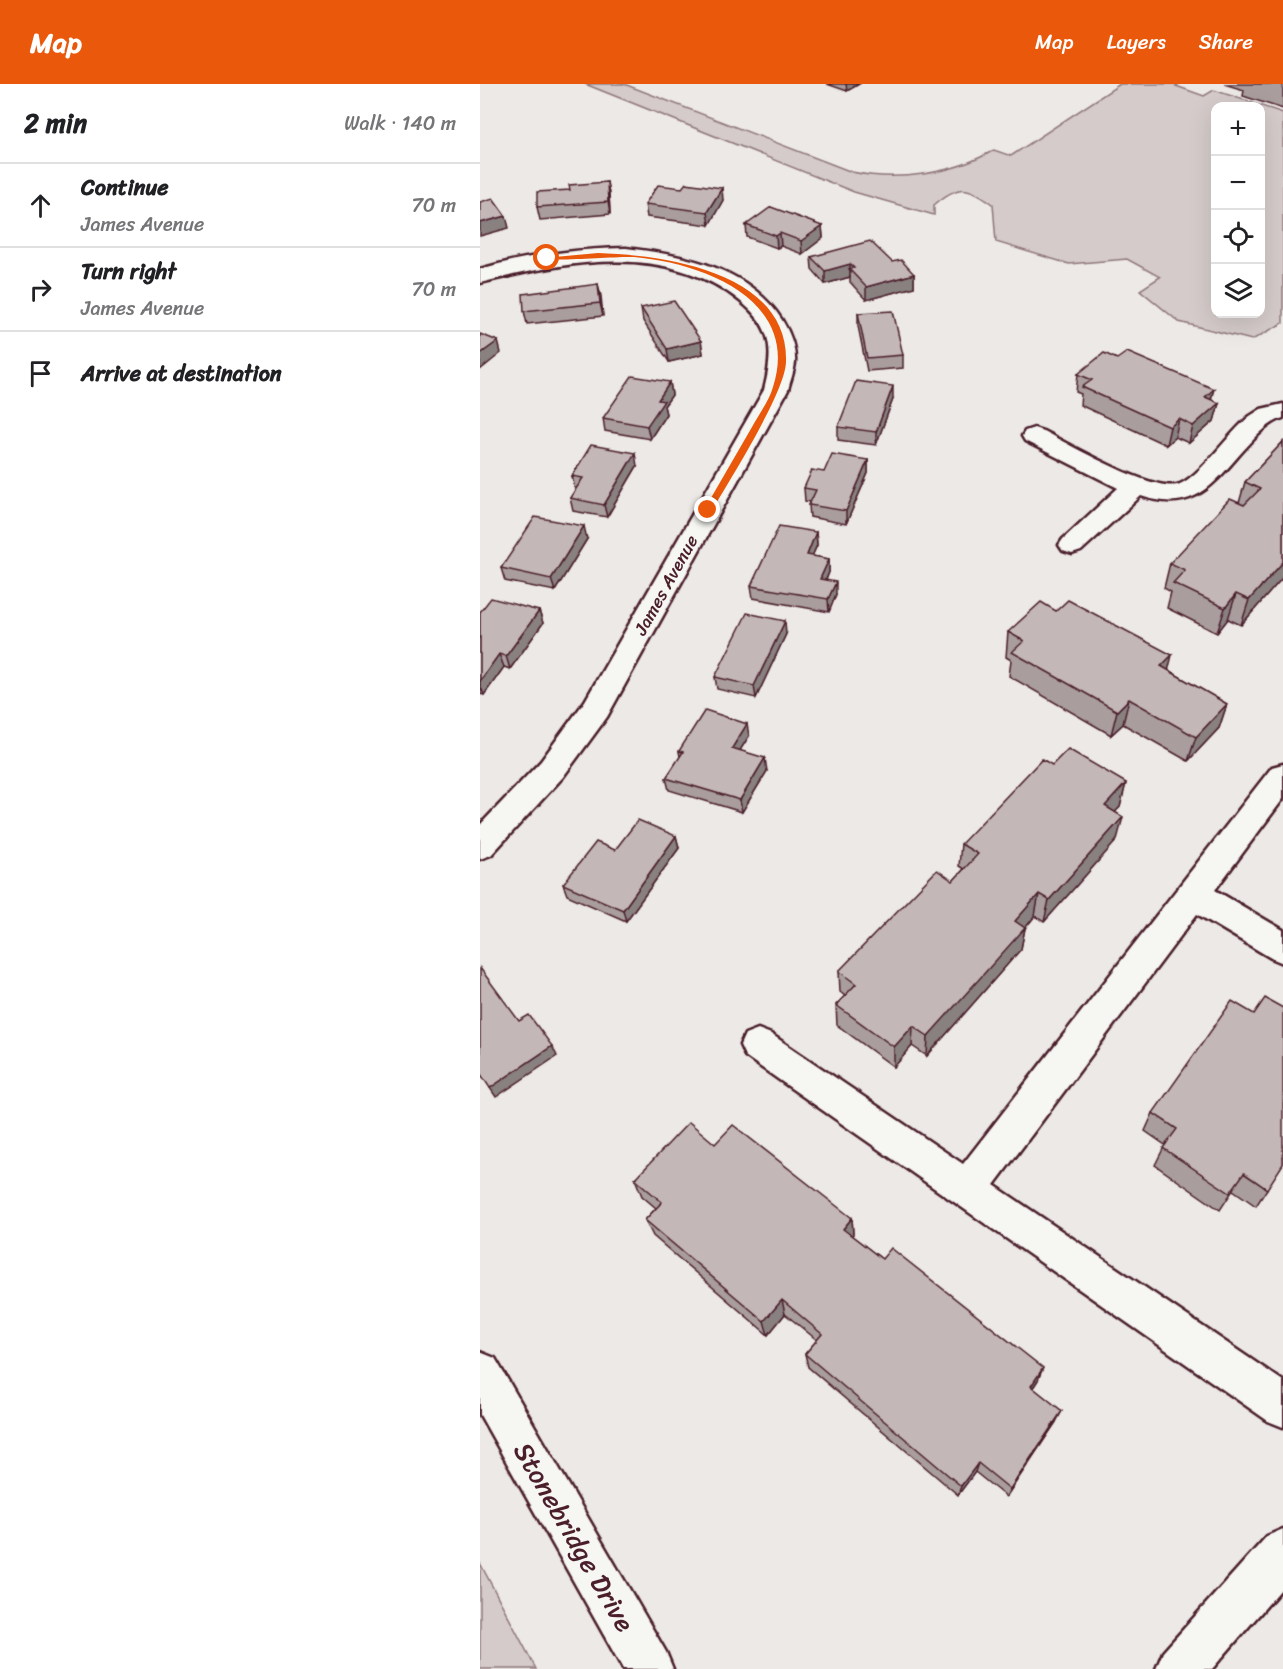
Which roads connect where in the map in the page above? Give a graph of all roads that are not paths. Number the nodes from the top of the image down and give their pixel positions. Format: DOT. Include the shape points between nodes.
graph roads {
  1 [pos="480,276"];
  2 [pos="1283,411"];
  3 [pos="1034,436"];
  4 [pos="1136,486"];
  5 [pos="1072,544"];
  6 [pos="1283,776"];
  7 [pos="480,846"];
  8 [pos="1193,894"];
  9 [pos="1283,948"];
  10 [pos="758,1045"];
  11 [pos="967,1189"];
  12 [pos="480,1373"];
  13 [pos="1283,1406"];
  14 [pos="1283,1552"];
  15 [pos="649,1669"];
  16 [pos="1180,1669"];
  1 -- 7 [label="street, James Avenue" via="547,258 598,254 681,263 712,273 747,292 767,314 780,337 783,363 776,390 596,709 552,769"];
  2 -- 4 [label="street" via="1271,412 1257,422 1187,491 1161,495"];
  3 -- 4 [label="street"];
  4 -- 5 [label="street"];
  6 -- 8 [label="street"];
  8 -- 9 [label="street"];
  8 -- 11 [label="street"];
  10 -- 11 [label="street"];
  11 -- 13 [label="street"];
  12 -- 15 [label="street, Stonebridge Drive"];
  14 -- 16 [label="street"];
}
